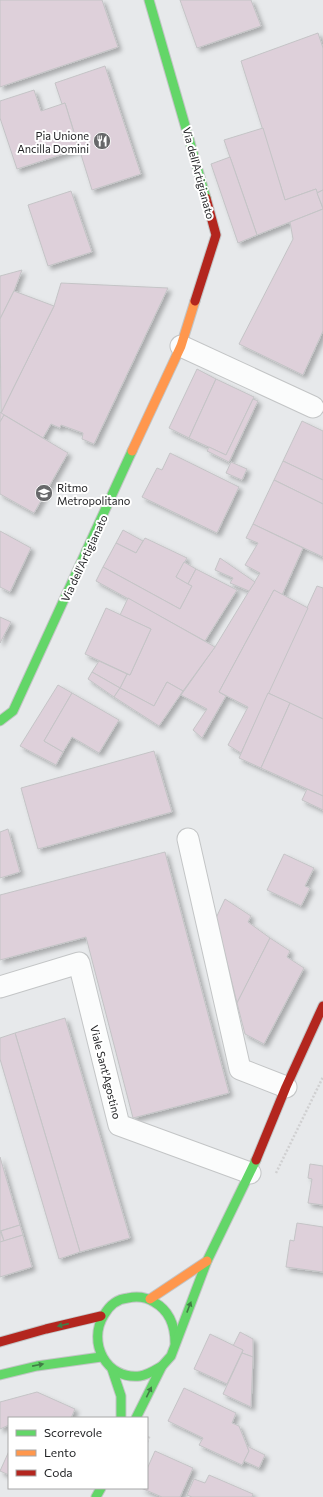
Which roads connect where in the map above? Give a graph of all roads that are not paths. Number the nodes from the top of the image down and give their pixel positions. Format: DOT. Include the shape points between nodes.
graph roads {
  1 [pos="149,0"];
  2 [pos="181,346"];
  3 [pos="313,407"];
  4 [pos="0,721"];
  5 [pos="188,839"];
  6 [pos="0,987"];
  7 [pos="323,1006"];
  8 [pos="286,1087"];
  9 [pos="250,1173"];
  10 [pos="207,1261"];
  11 [pos="150,1299"];
  12 [pos="101,1316"];
  13 [pos="0,1342"];
  14 [pos="175,1343"];
  15 [pos="101,1357"];
  16 [pos="162,1366"];
  17 [pos="112,1369"];
  18 [pos="0,1375"];
  19 [pos="121,1417"];
  20 [pos="136,1417"];
  1 -- 2 [label="main road, Via dell'Artigianato" via="216,235"];
  2 -- 3 [label="street"];
  2 -- 4 [label="main road, Via dell'Artigianato" via="13,711"];
  5 -- 8 [label="street" via="240,1069"];
  6 -- 9 [label="street, Viale Sant'Agostino" via="79,963 119,1125"];
  7 -- 8 [label="main road"];
  8 -- 9 [label="main road"];
  9 -- 10 [label="main road"];
  10 -- 11 [label="main road"];
  14 -- 10 [label="main road, one-way"];
  11 -- 12 [label="main road" via="136,1296 122,1299 110,1305"];
  11 -- 14 [label="main road" via="168,1312 176,1332"];
  12 -- 13 [label="main road, one-way"];
  12 -- 15 [label="main road" via="96,1330 96,1344"];
  14 -- 16 [label="main road" via="170,1356"];
  15 -- 17 [label="main road"];
  18 -- 15 [label="main road, one-way" via="56,1362"];
  16 -- 17 [label="main road" via="151,1373 138,1376 124,1375"];
  20 -- 16 [label="main road, one-way"];
  17 -- 19 [label="main road" via="121,1396"];
}
